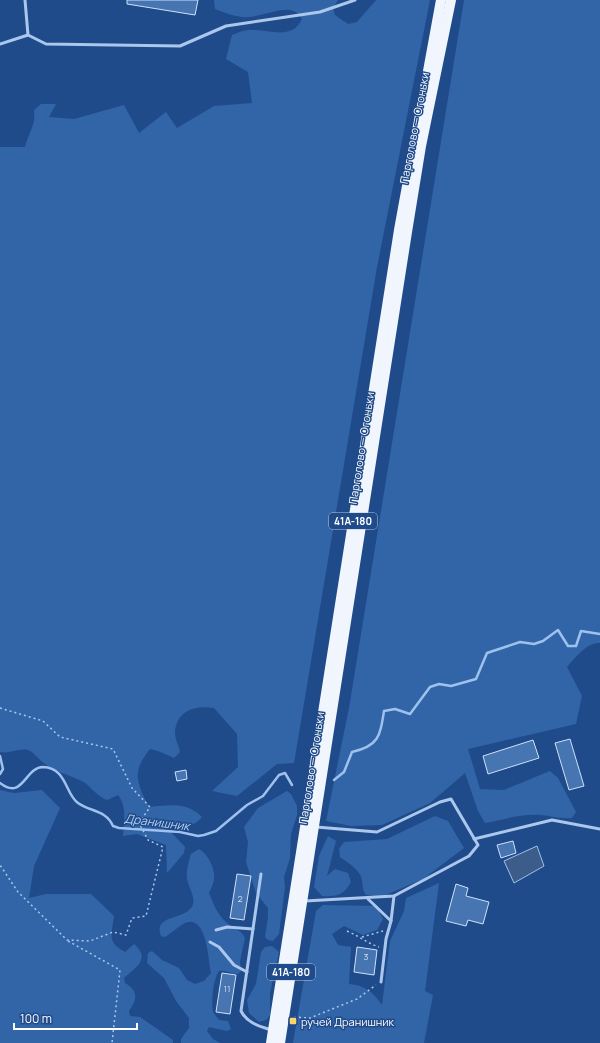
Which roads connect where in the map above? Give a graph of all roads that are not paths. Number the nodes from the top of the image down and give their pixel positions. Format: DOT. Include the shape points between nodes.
graph roads {
  1 [pos="25,0"];
  2 [pos="355,0"];
  3 [pos="441,0"];
  4 [pos="451,0"];
  5 [pos="28,35"];
  6 [pos="0,44"];
  7 [pos="314,827"];
  8 [pos="600,829"];
  9 [pos="474,839"];
  10 [pos="261,874"];
  11 [pos="394,896"];
  12 [pos="368,899"];
  13 [pos="302,901"];
  14 [pos="391,921"];
  15 [pos="253,929"];
  16 [pos="216,930"];
  17 [pos="210,942"];
  18 [pos="247,972"];
  19 [pos="381,982"];
  20 [pos="273,1031"];
  21 [pos="271,1043"];
  22 [pos="280,1043"];
  1 -- 5 [label="lane"];
  2 -- 5 [label="lane" via="320,12 226,26 180,46 46,44"];
  3 -- 20 [label="main road, Парголово — Огоньки / 41А-180" via="398,230"];
  4 -- 7 [label="main road, Парголово — Огоньки / 41А-180" via="421,146"];
  5 -- 6 [label="lane"];
  7 -- 9 [label="lane" via="377,832 451,799"];
  7 -- 13 [label="main road, Парголово — Огоньки / 41А-180"];
  8 -- 9 [label="lane" via="552,820"];
  9 -- 11 [label="lane" via="478,845 469,856"];
  10 -- 15 [label="lane"];
  11 -- 12 [label="lane"];
  11 -- 14 [label="lane"];
  12 -- 13 [label="lane"];
  12 -- 14 [label="lane"];
  13 -- 22 [label="main road, Парголово — Огоньки / 41А-180"];
  14 -- 19 [label="lane" via="384,950"];
  15 -- 16 [label="lane" via="227,927"];
  15 -- 18 [label="lane"];
  17 -- 18 [label="lane" via="219,947 234,965"];
  18 -- 20 [label="lane" via="241,1011 251,1023"];
  20 -- 21 [label="main road, Парголово — Огоньки / 41А-180"];
}
